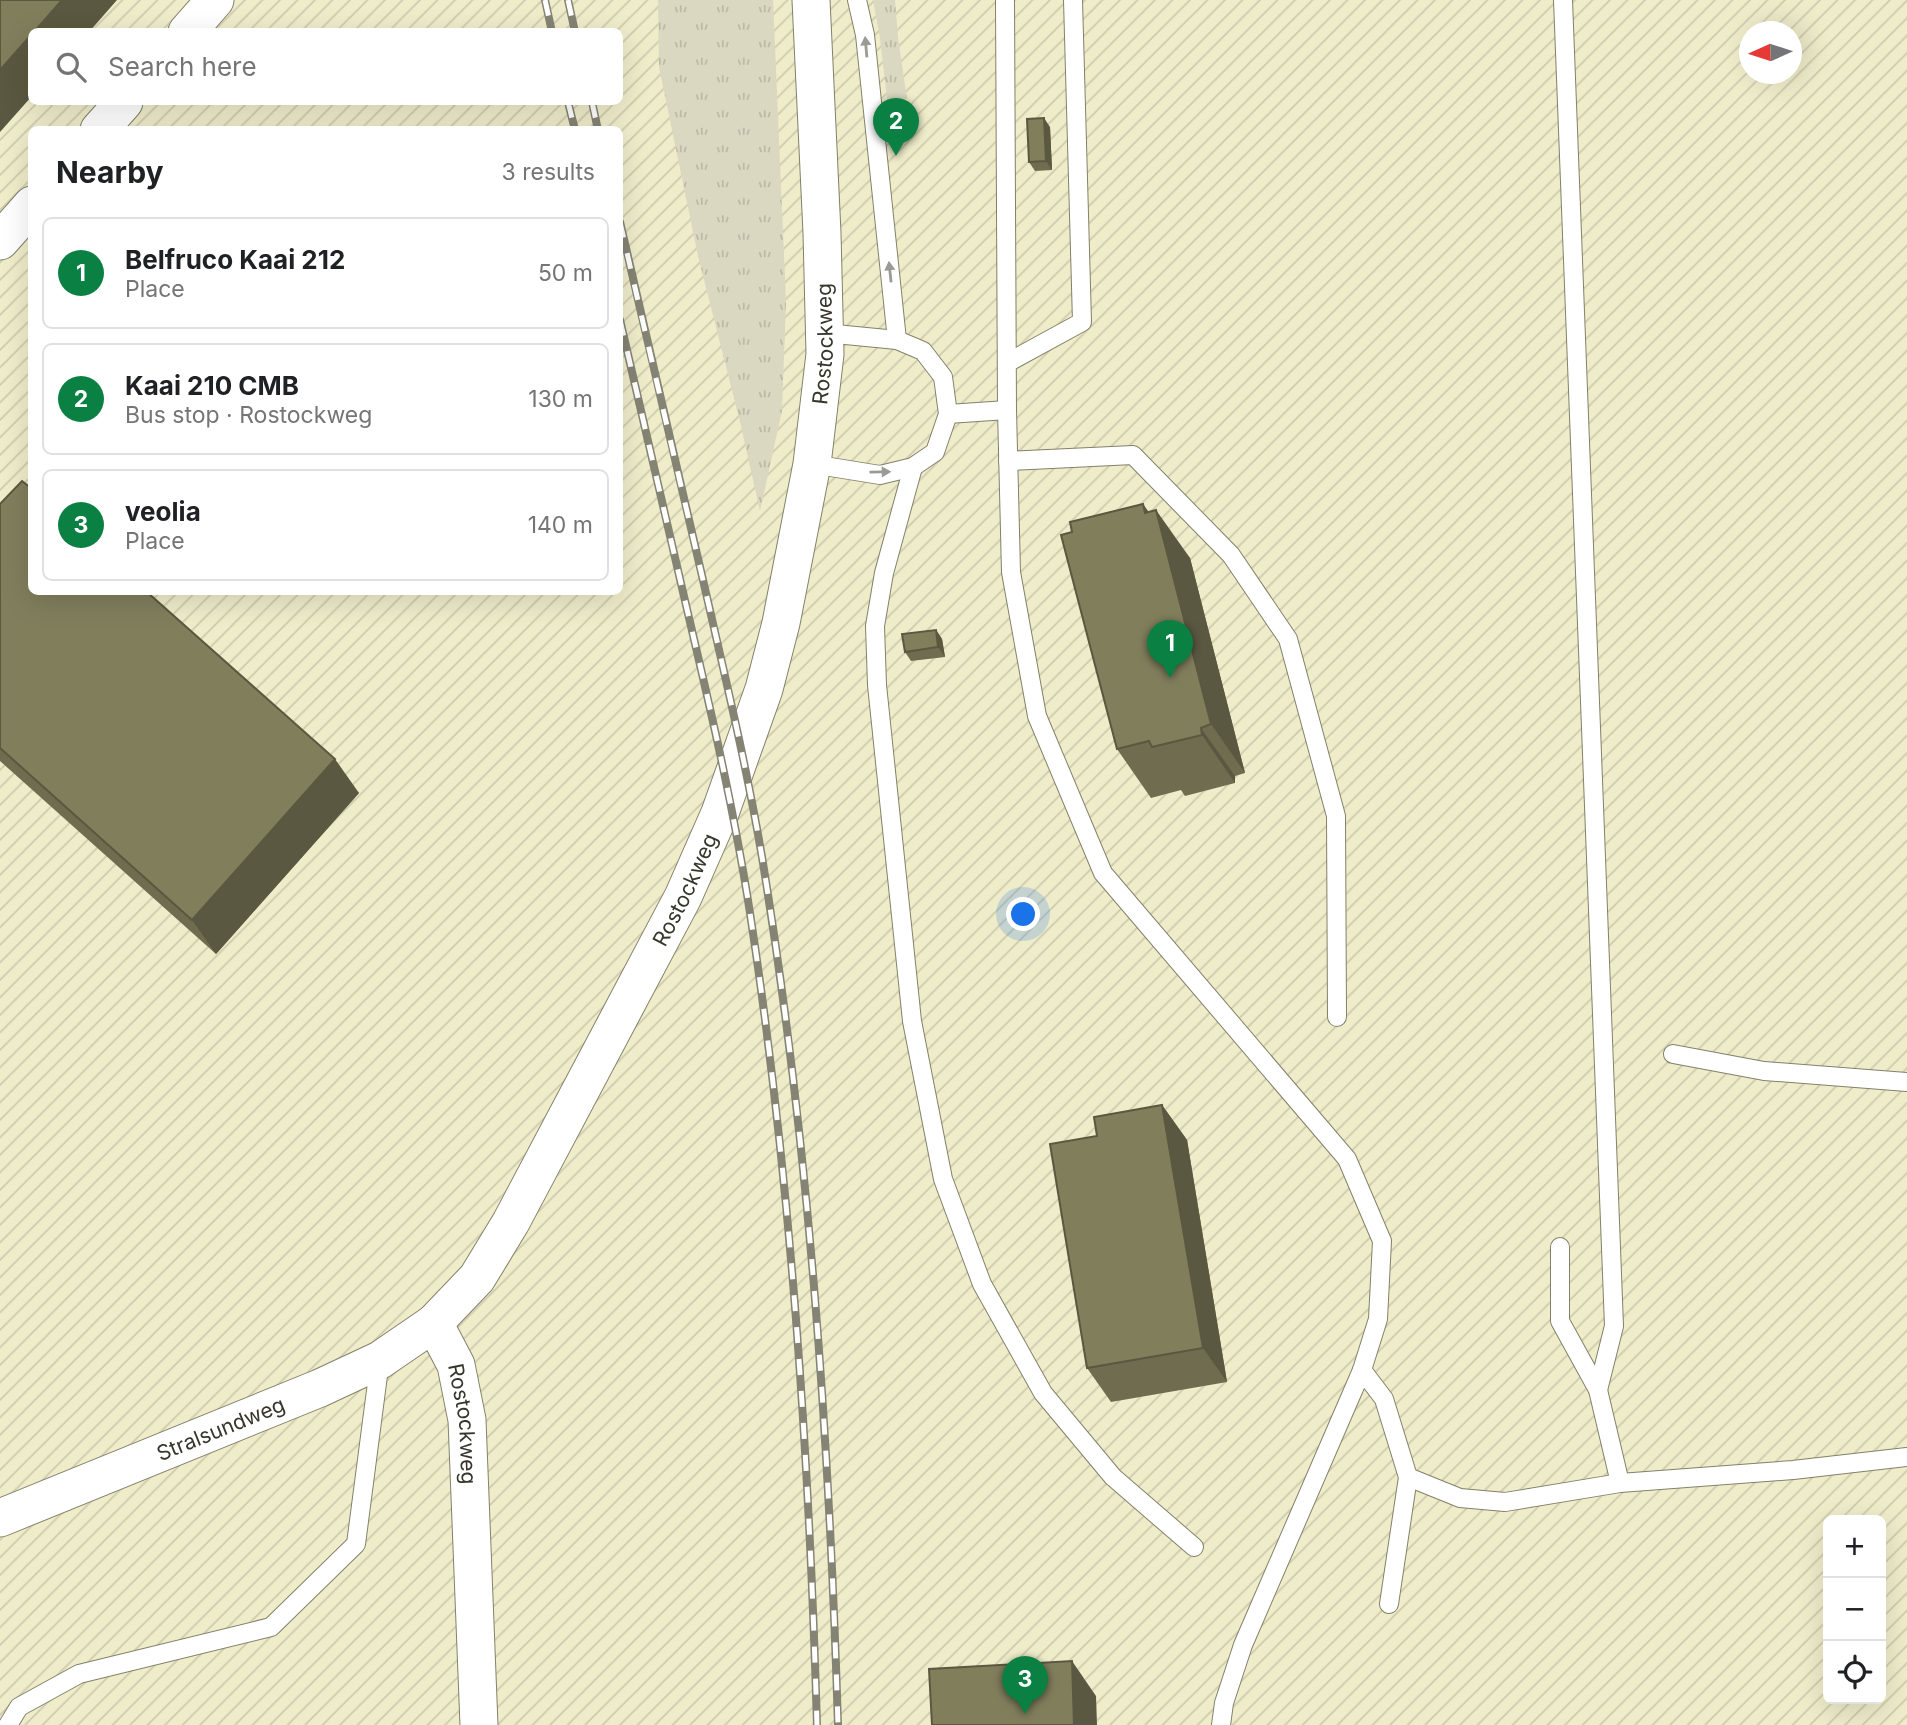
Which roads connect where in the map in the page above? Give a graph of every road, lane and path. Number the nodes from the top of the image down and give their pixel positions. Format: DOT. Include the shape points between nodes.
graph roads {
  1 [pos="215,0"];
  2 [pos="811,0"];
  3 [pos="857,0"];
  4 [pos="1004,0"];
  5 [pos="1073,0"];
  6 [pos="1563,0"];
  7 [pos="190,28"];
  8 [pos="121,105"];
  9 [pos="103,126"];
  10 [pos="28,210"];
  11 [pos="0,241"];
  12 [pos="825,333"];
  13 [pos="897,340"];
  14 [pos="1007,363"];
  15 [pos="1007,410"];
  16 [pos="948,414"];
  17 [pos="1008,461"];
  18 [pos="813,464"];
  19 [pos="912,467"];
  20 [pos="1336,1017"];
  21 [pos="1673,1054"];
  22 [pos="1907,1082"];
  23 [pos="1560,1247"];
  24 [pos="434,1323"];
  25 [pos="380,1360"];
  26 [pos="1362,1370"];
  27 [pos="1598,1390"];
  28 [pos="1907,1457"];
  29 [pos="1408,1477"];
  30 [pos="1620,1483"];
  31 [pos="0,1518"];
  32 [pos="1194,1547"];
  33 [pos="1390,1604"];
  34 [pos="8,1725"];
  35 [pos="478,1725"];
  36 [pos="1221,1725"];
  1 -- 7 [label="street"];
  2 -- 12 [label="street, Rostockweg"];
  13 -- 3 [label="lane, one-way"];
  4 -- 14 [label="lane"];
  5 -- 14 [label="lane" via="1082,322"];
  6 -- 27 [label="lane" via="1614,1326"];
  8 -- 9 [label="street"];
  10 -- 11 [label="street"];
  12 -- 13 [label="lane"];
  12 -- 18 [label="street, Rostockweg"];
  13 -- 16 [label="lane" via="923,351 943,377"];
  14 -- 15 [label="lane"];
  15 -- 16 [label="lane"];
  15 -- 17 [label="lane"];
  16 -- 19 [label="lane" via="935,452"];
  17 -- 20 [label="lane" via="1133,455 1231,555 1288,639 1336,816"];
  17 -- 26 [label="lane" via="1011,572 1037,716 1103,873 1347,1159 1382,1241 1378,1319"];
  18 -- 19 [label="lane, one-way" via="880,475"];
  18 -- 24 [label="street, Rostockweg" via="764,689 704,852 511,1222 477,1278"];
  19 -- 32 [label="lane" via="875,626 877,685 912,1021 943,1179 982,1284 1043,1393 1113,1477"];
  21 -- 22 [label="lane" via="1765,1071"];
  23 -- 27 [label="lane" via="1559,1321"];
  24 -- 25 [label="street, Stralsundweg"];
  24 -- 35 [label="street, Rostockweg" via="456,1364 467,1420"];
  25 -- 31 [label="street, Stralsundweg"];
  25 -- 34 [label="lane" via="356,1544 271,1627 79,1674 19,1707"];
  26 -- 29 [label="lane" via="1384,1399"];
  26 -- 36 [label="lane" via="1243,1645"];
  27 -- 30 [label="lane"];
  28 -- 30 [label="lane"];
  29 -- 30 [label="lane" via="1460,1498 1505,1502"];
  29 -- 33 [label="lane"];
}
